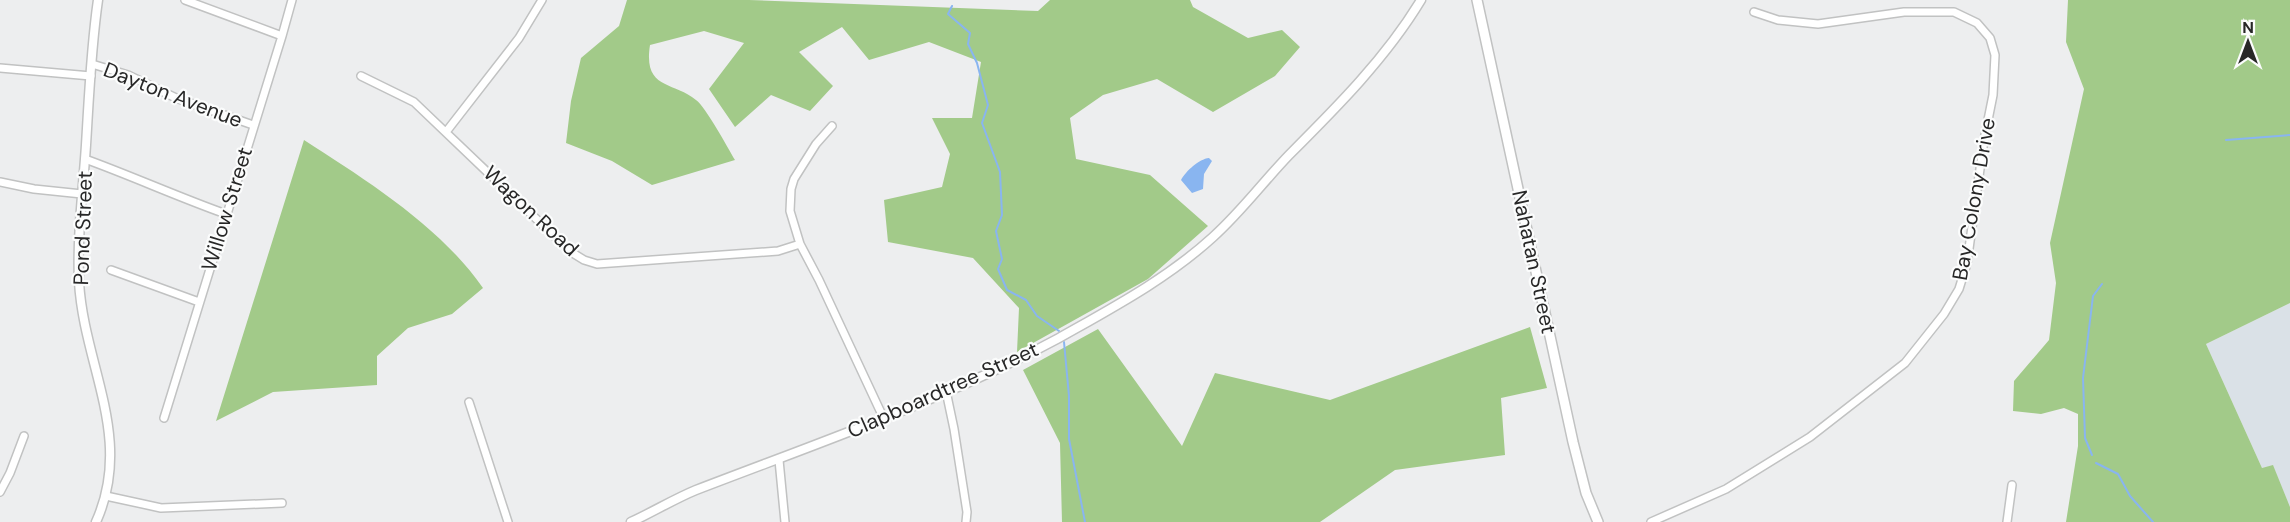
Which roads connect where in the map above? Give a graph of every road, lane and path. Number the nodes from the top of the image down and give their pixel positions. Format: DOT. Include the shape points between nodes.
graph roads {
  1 [pos="98,0"];
  2 [pos="185,0"];
  3 [pos="292,0"];
  4 [pos="542,0"];
  5 [pos="1421,0"];
  6 [pos="1477,0"];
  7 [pos="1754,12"];
  8 [pos="282,36"];
  9 [pos="92,64"];
  10 [pos="0,68"];
  11 [pos="91,76"];
  12 [pos="361,76"];
  13 [pos="253,125"];
  14 [pos="832,126"];
  15 [pos="446,132"];
  16 [pos="85,159"];
  17 [pos="0,182"];
  18 [pos="82,194"];
  19 [pos="226,214"];
  20 [pos="800,244"];
  21 [pos="111,270"];
  22 [pos="199,302"];
  23 [pos="946,391"];
  24 [pos="469,402"];
  25 [pos="884,417"];
  26 [pos="164,418"];
  27 [pos="24,436"];
  28 [pos="779,460"];
  29 [pos="2012,485"];
  30 [pos="0,492"];
  31 [pos="106,496"];
  32 [pos="282,503"];
  33 [pos="96,522"];
  34 [pos="508,522"];
  35 [pos="630,522"];
  36 [pos="785,522"];
  37 [pos="966,522"];
  38 [pos="1598,522"];
  39 [pos="1651,522"];
  40 [pos="2007,522"];
  1 -- 9 [label="street, Pond Street"];
  2 -- 8 [label="street"];
  3 -- 8 [label="street, Willow Street"];
  4 -- 15 [label="street" via="519,38"];
  5 -- 23 [label="street, Clapboardtree Street" via="1372,68 1213,238 1101,316 1024,358"];
  6 -- 38 [label="main road, Nahatan Street" via="1574,449"];
  7 -- 39 [label="street, Bay Colony Drive" via="1778,20 1818,24 1941,10 1965,16 1990,38 1995,55 1993,95 1967,263 1959,289 1946,311 1905,363 1810,437 1726,489"];
  8 -- 13 [label="street, Willow Street"];
  9 -- 11 [label="street, Pond Street"];
  9 -- 13 [label="street, Dayton Avenue"];
  10 -- 11 [label="street"];
  11 -- 16 [label="street, Pond Street"];
  12 -- 15 [label="street, Wagon Road" via="414,102"];
  13 -- 19 [label="street, Willow Street"];
  14 -- 20 [label="street" via="816,144 791,189 790,211"];
  15 -- 20 [label="street, Wagon Road" via="584,260 597,264 778,251"];
  16 -- 18 [label="street, Pond Street"];
  16 -- 19 [label="street"];
  17 -- 18 [label="street"];
  18 -- 31 [label="street, Pond Street" via="80,286 85,329 110,430 111,465"];
  19 -- 22 [label="street, Willow Street"];
  20 -- 25 [label="street"];
  21 -- 22 [label="street"];
  22 -- 26 [label="street, Willow Street"];
  23 -- 25 [label="street, Clapboardtree Street"];
  23 -- 37 [label="street"];
  24 -- 34 [label="street"];
  25 -- 28 [label="street, Clapboardtree Street"];
  27 -- 30 [label="street"];
  28 -- 35 [label="street, Clapboardtree Street" via="693,491"];
  28 -- 36 [label="street"];
  29 -- 40 [label="street"];
  31 -- 32 [label="street" via="160,508"];
  31 -- 33 [label="street, Pond Street"];
}
